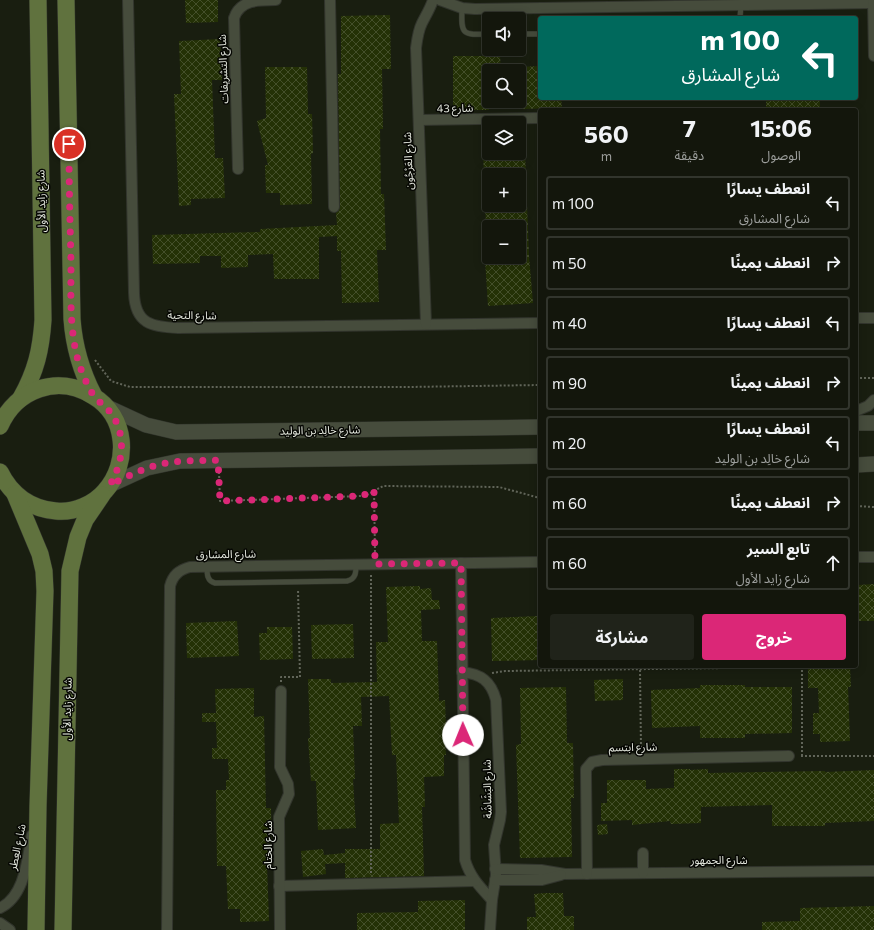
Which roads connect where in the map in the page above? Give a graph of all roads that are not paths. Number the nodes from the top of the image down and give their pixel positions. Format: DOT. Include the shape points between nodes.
graph roads {
  1 [pos="66,0"];
  2 [pos="128,0"];
  3 [pos="276,0"];
  4 [pos="330,0"];
  5 [pos="433,0"];
  6 [pos="440,0"];
  7 [pos="38,1"];
  8 [pos="873,2"];
  9 [pos="741,5"];
  10 [pos="462,8"];
  11 [pos="740,16"];
  12 [pos="482,34"];
  13 [pos="526,34"];
  14 [pos="538,34"];
  15 [pos="874,56"];
  16 [pos="538,118"];
  17 [pos="419,120"];
  18 [pos="238,169"];
  19 [pos="334,207"];
  20 [pos="858,318"];
  21 [pos="874,318"];
  22 [pos="538,322"];
  23 [pos="426,324"];
  24 [pos="874,400"];
  25 [pos="100,401"];
  26 [pos="12,404"];
  27 [pos="858,410"];
  28 [pos="858,423"];
  29 [pos="874,423"];
  30 [pos="0,426"];
  31 [pos="538,427"];
  32 [pos="538,456"];
  33 [pos="874,464"];
  34 [pos="858,465"];
  35 [pos="6,483"];
  36 [pos="106,490"];
  37 [pos="858,557"];
  38 [pos="874,557"];
  39 [pos="538,562"];
  40 [pos="461,563"];
  41 [pos="356,564"];
  42 [pos="207,567"];
  43 [pos="462,672"];
  44 [pos="281,691"];
  45 [pos="789,756"];
  46 [pos="38,806"];
  47 [pos="643,853"];
  48 [pos="495,869"];
  49 [pos="874,871"];
  50 [pos="643,873"];
  51 [pos="565,874"];
  52 [pos="587,874"];
  53 [pos="495,880"];
  54 [pos="475,881"];
  55 [pos="279,886"];
  56 [pos="492,900"];
  57 [pos="0,908"];
  58 [pos="0,922"];
  59 [pos="10,930"];
  60 [pos="36,930"];
  61 [pos="63,930"];
  62 [pos="167,930"];
  63 [pos="280,930"];
  64 [pos="490,930"];
  1 -- 25 [label="main road" via="73,335 87,382"];
  2 -- 23 [label="street, شارع التحية" via="134,294 135,307 142,320 158,326 178,328"];
  3 -- 18 [label="street, شارع التشريفات" via="244,3 234,18"];
  4 -- 19 [label="street"];
  5 -- 17 [label="street, شارع العَرْجُون" via="417,40"];
  6 -- 10 [label="street"];
  7 -- 26 [label="main road, شارع زايد الأول" via="43,320 41,347 34,373"];
  8 -- 9 [label="street"];
  8 -- 15 [label="street"];
  9 -- 10 [label="street"];
  9 -- 11 [label="lane"];
  10 -- 12 [label="lane" via="464,31"];
  13 -- 14 [label="lane"];
  16 -- 17 [label="street, شارع 43"];
  17 -- 23 [label="street, شارع العَرْجُون"];
  20 -- 21 [label="street"];
  22 -- 23 [label="street, شارع التحية"];
  24 -- 27 [label="street"];
  25 -- 26 [label="main road" via="80,389 50,386 35,390"];
  25 -- 31 [label="street, شارع خالِد بن الوليد" via="146,425 176,432"];
  25 -- 36 [label="main road, شارع زايد الأول" via="114,417 122,444 117,472"];
  26 -- 30 [label="main road, شارع زايد الأول"];
  28 -- 29 [label="street"];
  32 -- 36 [label="street" via="180,461 147,468"];
  33 -- 34 [label="street"];
  35 -- 36 [label="main road" via="28,503 58,512 74,510 89,504"];
  35 -- 46 [label="main road" via="40,554 44,570"];
  36 -- 61 [label="main road, شارع زايد الأول" via="82,526 70,571"];
  37 -- 38 [label="street"];
  39 -- 40 [label="street, شارع المشارق"];
  40 -- 41 [label="street, شارع المشارق"];
  40 -- 43 [label="street, شارع البَشَاشَة"];
  41 -- 42 [label="street, شارع المشارق"];
  41 -- 42 [label="lane" via="356,574 350,580 298,582 215,583 208,578"];
  42 -- 62 [label="street, شارع المشارق" via="182,569 176,573 170,586"];
  43 -- 48 [label="street, شارع البَشَاشَة" via="480,676 490,686 496,700 501,812 494,845"];
  43 -- 54 [label="street, شارع البَشَاشَة" via="465,860"];
  44 -- 55 [label="street, شارع الختام" via="280,767 288,784 289,794 279,817"];
  45 -- 52 [label="street, شارع ابتسم" via="592,762 586,769"];
  46 -- 57 [label="street, شارع العِطر" via="20,887 7,905"];
  46 -- 60 [label="main road"];
  47 -- 50 [label="street"];
  48 -- 51 [label="street, شارع الجمهور" via="541,870"];
  48 -- 53 [label="street, شارع البَشَاشَة"];
  49 -- 50 [label="street, شارع الجمهور"];
  50 -- 52 [label="street, شارع الجمهور"];
  51 -- 52 [label="street, شارع الجمهور"];
  51 -- 53 [label="street, شارع الجمهور" via="542,880"];
  53 -- 56 [label="street, شارع البَشَاشَة"];
  54 -- 55 [label="street"];
  54 -- 56 [label="street, شارع البَشَاشَة"];
  55 -- 63 [label="street, شارع الختام"];
  56 -- 64 [label="street, شارع البَشَاشَة"];
  58 -- 59 [label="street"];
}
